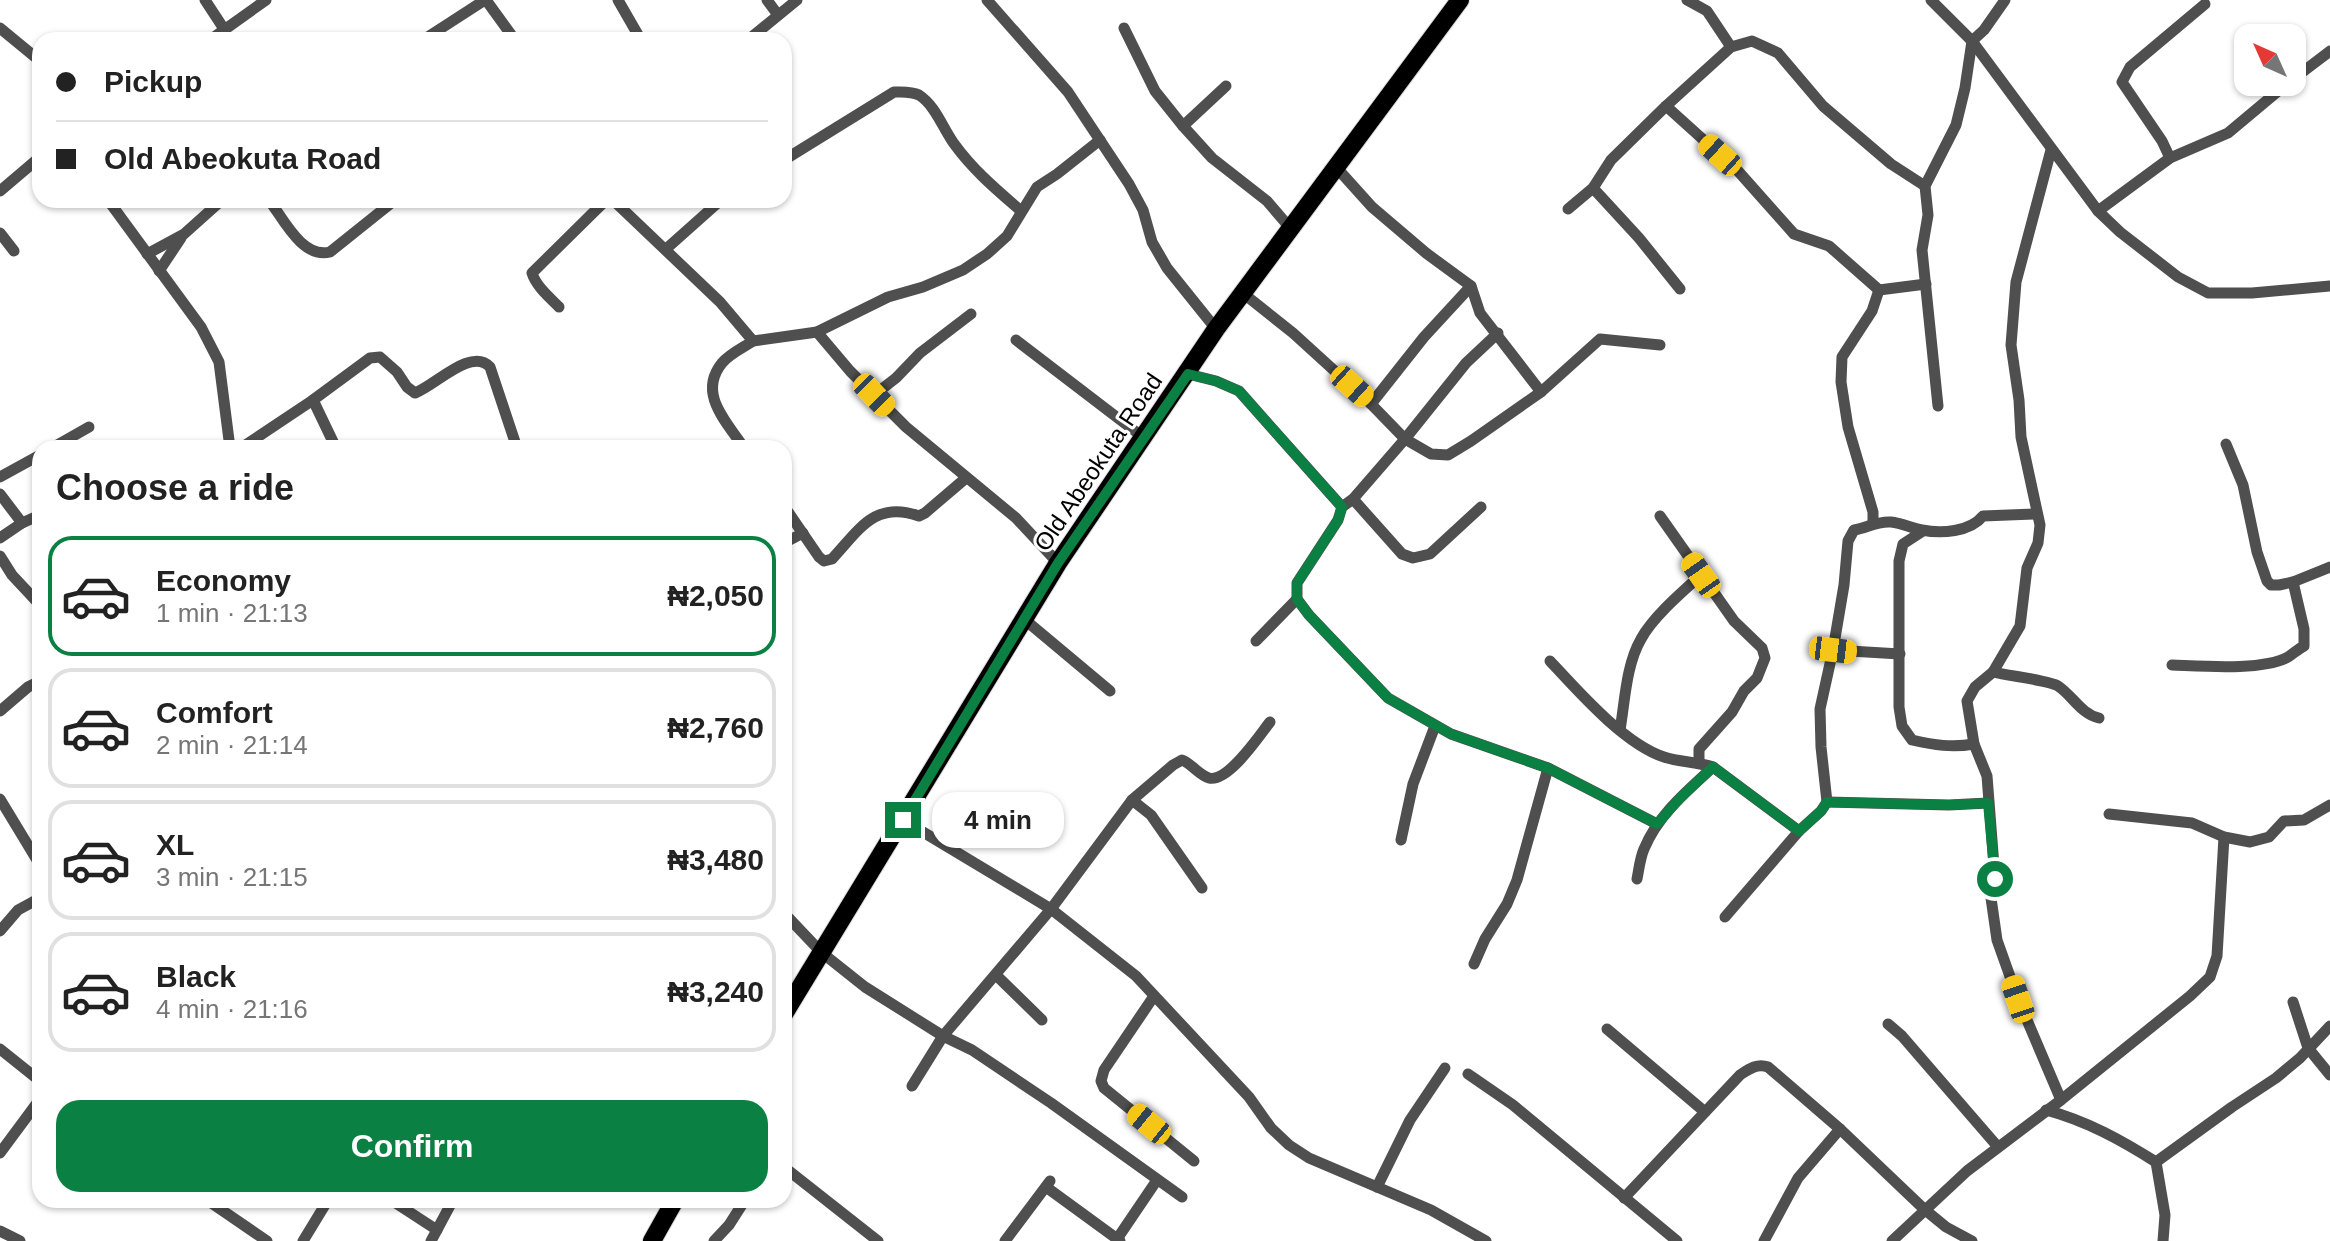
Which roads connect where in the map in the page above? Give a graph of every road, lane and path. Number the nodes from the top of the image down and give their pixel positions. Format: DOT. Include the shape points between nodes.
graph roads {
  1 [pos="205,0"];
  2 [pos="266,0"];
  3 [pos="486,0"];
  4 [pos="618,0"];
  5 [pos="767,0"];
  6 [pos="797,0"];
  7 [pos="1687,0"];
  8 [pos="1931,0"];
  9 [pos="2005,0"];
  10 [pos="991,1"];
  11 [pos="1452,3"];
  12 [pos="2205,4"];
  13 [pos="778,15"];
  14 [pos="0,28"];
  15 [pos="1124,28"];
  16 [pos="224,29"];
  17 [pos="220,32"];
  18 [pos="436,32"];
  19 [pos="509,32"];
  20 [pos="636,32"];
  21 [pos="758,32"];
  22 [pos="1972,41"];
  23 [pos="1731,47"];
  24 [pos="2330,51"];
  25 [pos="32,54"];
  26 [pos="2306,69"];
  27 [pos="1226,86"];
  28 [pos="2272,96"];
  29 [pos="1666,106"];
  30 [pos="1183,126"];
  31 [pos="1100,140"];
  32 [pos="2051,150"];
  33 [pos="792,155"];
  34 [pos="2170,158"];
  35 [pos="32,164"];
  36 [pos="1336,167"];
  37 [pos="1925,186"];
  38 [pos="1593,188"];
  39 [pos="0,191"];
  40 [pos="114,208"];
  41 [pos="213,208"];
  42 [pos="275,208"];
  43 [pos="385,208"];
  44 [pos="598,208"];
  45 [pos="622,208"];
  46 [pos="712,208"];
  47 [pos="1568,209"];
  48 [pos="1021,211"];
  49 [pos="2098,211"];
  50 [pos="1291,229"];
  51 [pos="0,233"];
  52 [pos="184,234"];
  53 [pos="666,249"];
  54 [pos="14,251"];
  55 [pos="147,254"];
  56 [pos="159,271"];
  57 [pos="1926,284"];
  58 [pos="1471,286"];
  59 [pos="2330,286"];
  60 [pos="1680,289"];
  61 [pos="1879,290"];
  62 [pos="1244,294"];
  63 [pos="559,307"];
  64 [pos="971,314"];
  65 [pos="1216,329"];
  66 [pos="817,332"];
  67 [pos="1498,333"];
  68 [pos="1016,340"];
  69 [pos="753,341"];
  70 [pos="1660,345"];
  71 [pos="1188,374"];
  72 [pos="1541,392"];
  73 [pos="874,395"];
  74 [pos="313,400"];
  75 [pos="1371,404"];
  76 [pos="1938,406"];
  77 [pos="89,427"];
  78 [pos="1144,438"];
  79 [pos="1405,439"];
  80 [pos="66,440"];
  81 [pos="229,440"];
  82 [pos="253,440"];
  83 [pos="332,440"];
  84 [pos="514,440"];
  85 [pos="739,440"];
  86 [pos="2226,444"];
  87 [pos="32,459"];
  88 [pos="0,477"];
  89 [pos="966,478"];
  90 [pos="0,494"];
  91 [pos="1353,499"];
  92 [pos="1342,507"];
  93 [pos="1481,507"];
  94 [pos="2036,514"];
  95 [pos="1660,516"];
  96 [pos="792,517"];
  97 [pos="32,519"];
  98 [pos="22,523"];
  99 [pos="1873,523"];
  100 [pos="1923,531"];
  101 [pos="803,533"];
  102 [pos="0,538"];
  103 [pos="792,539"];
  104 [pos="0,556"];
  105 [pos="1058,563"];
  106 [pos="2330,567"];
  107 [pos="1701,575"];
  108 [pos="2293,582"];
  109 [pos="32,596"];
  110 [pos="1297,599"];
  111 [pos="1024,619"];
  112 [pos="1256,641"];
  113 [pos="1833,650"];
  114 [pos="1900,654"];
  115 [pos="1550,661"];
  116 [pos="2172,665"];
  117 [pos="1993,672"];
  118 [pos="32,685"];
  119 [pos="1110,691"];
  120 [pos="0,711"];
  121 [pos="2099,718"];
  122 [pos="1270,722"];
  123 [pos="1435,726"];
  124 [pos="1620,730"];
  125 [pos="1974,744"];
  126 [pos="1699,763"];
  127 [pos="1713,767"];
  128 [pos="1548,768"];
  129 [pos="0,799"];
  130 [pos="1132,800"];
  131 [pos="1827,802"];
  132 [pos="1988,803"];
  133 [pos="2330,805"];
  134 [pos="2109,814"];
  135 [pos="903,820"];
  136 [pos="1657,824"];
  137 [pos="1799,831"];
  138 [pos="2224,837"];
  139 [pos="1401,840"];
  140 [pos="32,852"];
  141 [pos="1637,879"];
  142 [pos="1202,888"];
  143 [pos="32,902"];
  144 [pos="1051,909"];
  145 [pos="1725,917"];
  146 [pos="792,921"];
  147 [pos="0,931"];
  148 [pos="821,952"];
  149 [pos="1474,964"];
  150 [pos="996,975"];
  151 [pos="1154,996"];
  152 [pos="792,1001"];
  153 [pos="2293,1002"];
  154 [pos="1042,1020"];
  155 [pos="1888,1024"];
  156 [pos="2330,1026"];
  157 [pos="1607,1029"];
  158 [pos="943,1036"];
  159 [pos="2308,1048"];
  160 [pos="0,1049"];
  161 [pos="1445,1068"];
  162 [pos="1468,1074"];
  163 [pos="32,1075"];
  164 [pos="2330,1075"];
  165 [pos="912,1086"];
  166 [pos="2061,1100"];
  167 [pos="32,1110"];
  168 [pos="2046,1110"];
  169 [pos="1705,1112"];
  170 [pos="1840,1129"];
  171 [pos="1998,1147"];
  172 [pos="0,1153"];
  173 [pos="1194,1161"];
  174 [pos="2156,1162"];
  175 [pos="792,1173"];
  176 [pos="1157,1180"];
  177 [pos="1377,1187"];
  178 [pos="1182,1197"];
  179 [pos="1624,1198"];
  180 [pos="219,1208"];
  181 [pos="323,1208"];
  182 [pos="401,1208"];
  183 [pos="449,1208"];
  184 [pos="671,1208"];
  185 [pos="740,1208"];
  186 [pos="1924,1209"];
  187 [pos="0,1231"];
  188 [pos="434,1236"];
  189 [pos="874,1240"];
  190 [pos="1118,1240"];
  191 [pos="20,1241"];
  192 [pos="267,1241"];
  193 [pos="303,1241"];
  194 [pos="652,1241"];
  195 [pos="714,1241"];
  196 [pos="1005,1241"];
  197 [pos="1486,1241"];
  198 [pos="1677,1241"];
  199 [pos="1764,1241"];
  200 [pos="1892,1241"];
  201 [pos="1972,1241"];
  202 [pos="2163,1241"];
  1 -- 16 [label="street"];
  2 -- 16 [label="street"];
  3 -- 18 [label="street"];
  3 -- 19 [label="street"];
  4 -- 20 [label="street"];
  5 -- 13 [label="street"];
  6 -- 13 [label="street"];
  7 -- 23 [label="street" via="1707,11"];
  8 -- 22 [label="street"];
  9 -- 22 [label="street"];
  10 -- 31 [label="street" via="1068,92"];
  11 -- 36 [label="highway, Old Abeokuta Road"];
  12 -- 34 [label="street" via="2130,67 2122,82"];
  13 -- 21 [label="street"];
  14 -- 25 [label="street"];
  15 -- 30 [label="street" via="1155,91"];
  16 -- 17 [label="street"];
  22 -- 32 [label="street"];
  22 -- 37 [label="street" via="1956,125"];
  23 -- 29 [label="street"];
  23 -- 37 [label="street" via="1752,41 1778,53 1823,106"];
  24 -- 26 [label="street"];
  27 -- 30 [label="street"];
  28 -- 34 [label="street" via="2228,133"];
  29 -- 38 [label="street" via="1611,160"];
  29 -- 61 [label="street" via="1738,171 1794,234 1829,246"];
  30 -- 50 [label="street"];
  31 -- 48 [label="street" via="1037,187"];
  31 -- 65 [label="street" via="1143,210 1167,268"];
  32 -- 49 [label="street"];
  32 -- 94 [label="street" via="2016,282 2011,345"];
  33 -- 48 [label="street" via="894,92 911,93 929,104 982,178"];
  34 -- 49 [label="street"];
  35 -- 39 [label="street"];
  36 -- 50 [label="highway, Old Abeokuta Road"];
  36 -- 58 [label="street" via="1372,207"];
  37 -- 57 [label="street"];
  38 -- 47 [label="street"];
  38 -- 60 [label="street"];
  40 -- 55 [label="street"];
  41 -- 52 [label="street"];
  42 -- 43 [label="street" via="299,241 324,254"];
  44 -- 63 [label="street" via="532,273"];
  45 -- 53 [label="street"];
  46 -- 53 [label="street"];
  48 -- 66 [label="street" via="1007,236 963,270 888,297"];
  49 -- 59 [label="street" via="2178,277 2208,293"];
  50 -- 62 [label="highway, Old Abeokuta Road"];
  51 -- 54 [label="street"];
  52 -- 55 [label="street"];
  52 -- 56 [label="street"];
  53 -- 69 [label="street"];
  55 -- 56 [label="street"];
  56 -- 81 [label="street" via="201,327 219,362"];
  57 -- 61 [label="street"];
  57 -- 76 [label="street"];
  58 -- 67 [label="street" via="1480,313"];
  58 -- 75 [label="street"];
  61 -- 99 [label="street" via="1872,311 1842,357 1841,382"];
  62 -- 65 [label="highway, Old Abeokuta Road"];
  62 -- 75 [label="street"];
  64 -- 73 [label="street"];
  65 -- 71 [label="highway, Old Abeokuta Road"];
  66 -- 69 [label="street"];
  66 -- 73 [label="street"];
  67 -- 72 [label="street"];
  67 -- 79 [label="street" via="1466,363"];
  68 -- 78 [label="street"];
  69 -- 85 [label="street" via="722,362 712,383 714,403"];
  70 -- 72 [label="street" via="1600,339"];
  71 -- 78 [label="highway, Old Abeokuta Road"];
  71 -- 92 [label="street" via="1239,391"];
  72 -- 79 [label="street" via="1448,455 1431,454"];
  73 -- 89 [label="street"];
  74 -- 82 [label="street"];
  74 -- 83 [label="street"];
  74 -- 84 [label="street" via="370,358 380,357 415,393 467,362 481,360 490,367"];
  75 -- 79 [label="street"];
  77 -- 80 [label="street"];
  78 -- 105 [label="highway, Old Abeokuta Road"];
  79 -- 91 [label="street"];
  86 -- 108 [label="street" via="2243,485 2267,581"];
  87 -- 88 [label="street"];
  89 -- 101 [label="street" via="919,516 885,511 871,518 832,559 819,557"];
  89 -- 105 [label="street" via="1016,518"];
  90 -- 98 [label="street"];
  91 -- 92 [label="street"];
  91 -- 93 [label="street" via="1402,554 1413,558 1430,554"];
  92 -- 110 [label="street" via="1297,583"];
  94 -- 100 [label="street" via="1992,514 1962,530"];
  94 -- 117 [label="street" via="2038,543 2027,568 2020,626"];
  95 -- 107 [label="street"];
  96 -- 101 [label="street"];
  97 -- 98 [label="street"];
  98 -- 102 [label="street"];
  99 -- 100 [label="street"];
  99 -- 113 [label="street" via="1854,530 1848,541"];
  100 -- 114 [label="street" via="1903,544 1899,561"];
  101 -- 103 [label="street"];
  104 -- 109 [label="street"];
  105 -- 111 [label="highway, Old Abeokuta Road"];
  106 -- 108 [label="street"];
  107 -- 124 [label="street" via="1641,638"];
  107 -- 126 [label="street" via="1765,658 1757,678 1699,749"];
  108 -- 116 [label="street" via="2304,646 2287,658 2256,665"];
  110 -- 112 [label="street"];
  110 -- 123 [label="street" via="1388,698"];
  111 -- 119 [label="street"];
  111 -- 135 [label="highway, Old Abeokuta Road"];
  113 -- 114 [label="street"];
  113 -- 131 [label="street" via="1820,709"];
  114 -- 125 [label="street" via="1899,707 1902,726 1912,740 1935,746"];
  115 -- 124 [label="street"];
  117 -- 121 [label="street" via="2056,684 2090,716"];
  117 -- 125 [label="street" via="1967,701"];
  118 -- 120 [label="street"];
  122 -- 130 [label="street" via="1227,774 1205,777 1182,760"];
  123 -- 128 [label="street"];
  123 -- 139 [label="street" via="1413,784"];
  124 -- 126 [label="street" via="1665,758"];
  125 -- 132 [label="street" via="1987,776"];
  126 -- 127 [label="street"];
  127 -- 136 [label="street"];
  127 -- 137 [label="street"];
  128 -- 136 [label="street"];
  128 -- 149 [label="street" via="1517,880"];
  129 -- 140 [label="street"];
  130 -- 142 [label="street" via="1151,815"];
  130 -- 144 [label="street"];
  131 -- 132 [label="street"];
  131 -- 137 [label="street"];
  132 -- 166 [label="street" via="1997,940"];
  133 -- 138 [label="street" via="2304,820 2284,821 2269,837 2250,842"];
  134 -- 138 [label="street" via="2192,823"];
  135 -- 144 [label="street"];
  135 -- 148 [label="highway, Old Abeokuta Road"];
  136 -- 141 [label="street"];
  137 -- 145 [label="street"];
  138 -- 166 [label="street" via="2217,956 2210,977"];
  143 -- 147 [label="street"];
  144 -- 150 [label="street"];
  144 -- 151 [label="street"];
  146 -- 148 [label="street"];
  148 -- 152 [label="highway, Old Abeokuta Road"];
  148 -- 158 [label="street"];
  150 -- 154 [label="street"];
  150 -- 158 [label="street"];
  151 -- 173 [label="street" via="1101,1081"];
  151 -- 177 [label="street" via="1289,1145"];
  153 -- 159 [label="street"];
  155 -- 171 [label="street"];
  156 -- 159 [label="street"];
  157 -- 169 [label="street"];
  158 -- 165 [label="street"];
  158 -- 176 [label="street" via="1051,1103"];
  159 -- 164 [label="street"];
  159 -- 174 [label="street" via="2276,1078"];
  160 -- 163 [label="street"];
  161 -- 177 [label="street" via="1410,1120"];
  162 -- 179 [label="street"];
  166 -- 168 [label="street"];
  167 -- 172 [label="street"];
  168 -- 171 [label="street"];
  168 -- 174 [label="street" via="2075,1118"];
  169 -- 170 [label="street" via="1740,1075 1762,1065"];
  169 -- 179 [label="street"];
  170 -- 186 [label="street"];
  170 -- 199 [label="street" via="1798,1178"];
  171 -- 186 [label="street"];
  174 -- 202 [label="street" via="2165,1215"];
  175 -- 189 [label="street"];
  176 -- 178 [label="street"];
  176 -- 190 [label="street"];
  177 -- 197 [label="street"];
  179 -- 198 [label="street"];
  180 -- 192 [label="street"];
  181 -- 193 [label="street"];
  182 -- 188 [label="street"];
  183 -- 188 [label="street"];
  184 -- 194 [label="highway"];
  185 -- 195 [label="street"];
  186 -- 200 [label="street"];
  186 -- 201 [label="street"];
  187 -- 191 [label="street"];
  190 -- 196 [label="street" via="1048,1184"];
}
